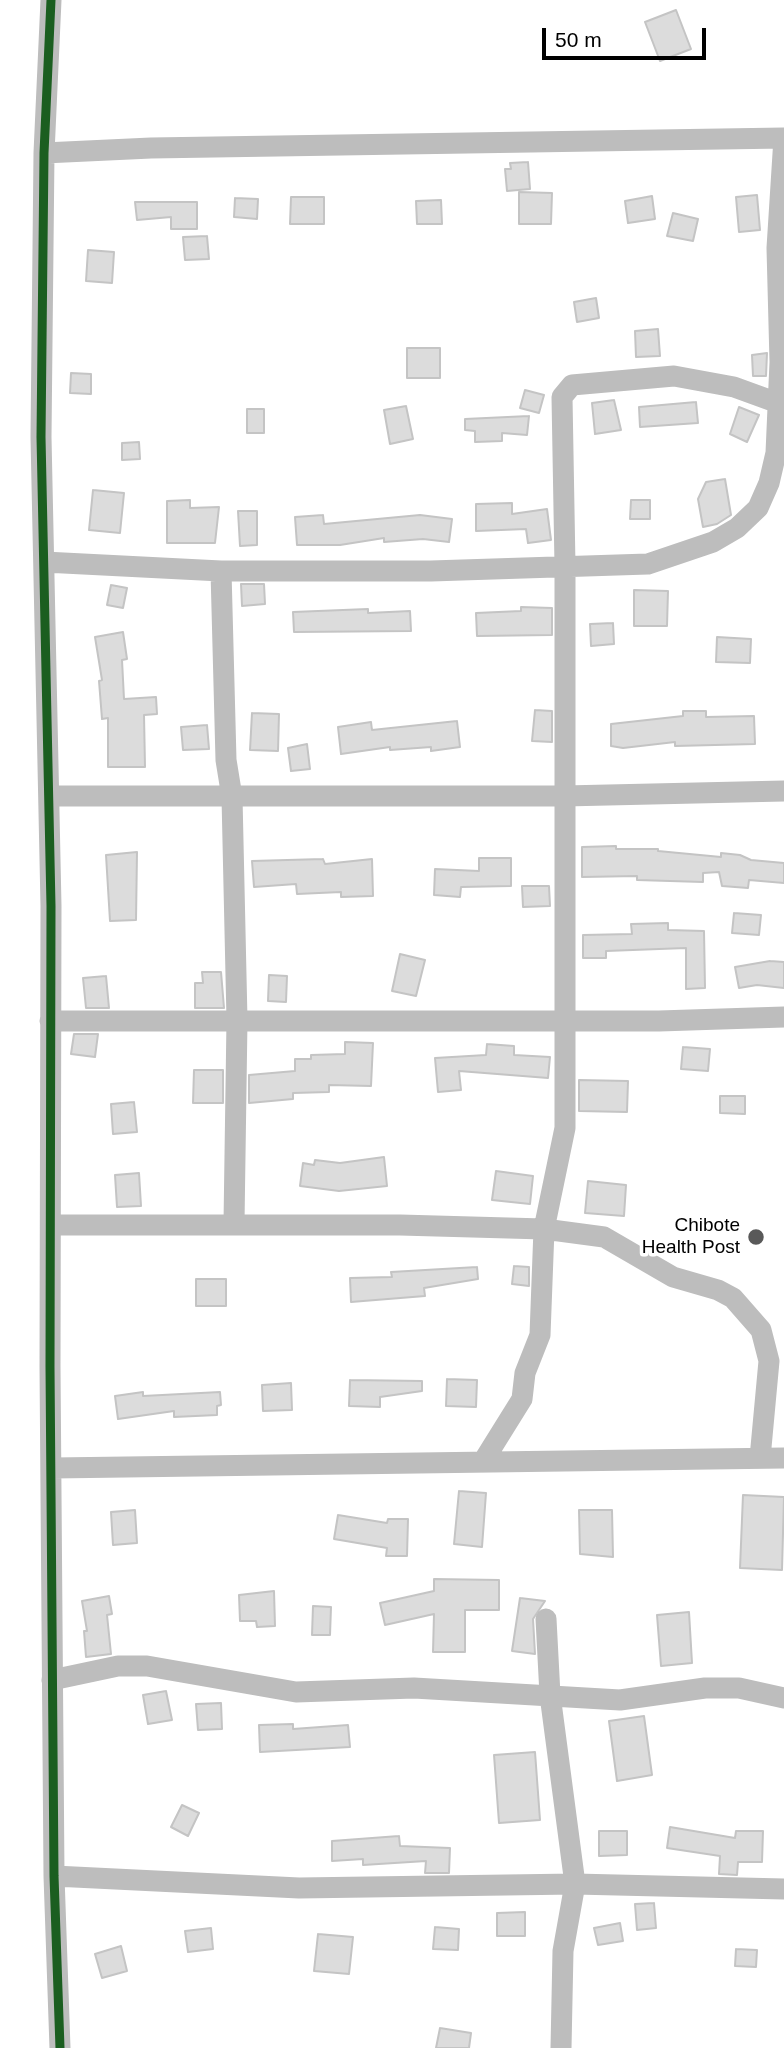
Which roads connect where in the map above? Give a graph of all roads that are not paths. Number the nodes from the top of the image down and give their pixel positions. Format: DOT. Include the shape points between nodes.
graph roads {
  1 [pos="51,0"];
  2 [pos="784,138"];
  3 [pos="44,153"];
  4 [pos="778,403"];
  5 [pos="44,562"];
  6 [pos="565,566"];
  7 [pos="221,571"];
  8 [pos="784,792"];
  9 [pos="50,796"];
  10 [pos="564,796"];
  11 [pos="232,797"];
  12 [pos="784,1017"];
  13 [pos="237,1020"];
  14 [pos="50,1021"];
  15 [pos="565,1021"];
  16 [pos="234,1223"];
  17 [pos="51,1225"];
  18 [pos="544,1229"];
  19 [pos="760,1458"];
  20 [pos="784,1458"];
  21 [pos="484,1460"];
  22 [pos="52,1468"];
  23 [pos="546,1619"];
  24 [pos="52,1680"];
  25 [pos="551,1695"];
  26 [pos="784,1698"];
  27 [pos="54,1875"];
  28 [pos="575,1884"];
  29 [pos="784,1889"];
  30 [pos="60,2048"];
  31 [pos="561,2048"];
  1 -- 3 [label="street"];
  2 -- 3 [label="street"];
  2 -- 4 [label="street" via="777,248"];
  3 -- 5 [label="street"];
  4 -- 6 [label="street" via="776,453 769,483 758,508 737,527 713,542 648,564"];
  4 -- 6 [label="street" via="734,387 674,376 598,381 565,390 561,407"];
  5 -- 7 [label="street"];
  5 -- 9 [label="street"];
  6 -- 7 [label="street"];
  6 -- 10 [label="street"];
  7 -- 11 [label="street" via="226,760"];
  8 -- 10 [label="street"];
  9 -- 11 [label="street"];
  9 -- 14 [label="street"];
  10 -- 11 [label="street"];
  10 -- 15 [label="street"];
  11 -- 13 [label="street"];
  12 -- 15 [label="street"];
  13 -- 14 [label="street"];
  13 -- 15 [label="street"];
  13 -- 16 [label="street"];
  14 -- 17 [label="street"];
  15 -- 18 [label="street" via="563,1150"];
  16 -- 17 [label="street"];
  16 -- 18 [label="street"];
  17 -- 22 [label="street"];
  18 -- 19 [label="street" via="612,1240 673,1277 718,1290 740,1305 761,1330 769,1361"];
  18 -- 21 [label="street" via="540,1335 525,1373 522,1399"];
  19 -- 20 [label="street"];
  19 -- 21 [label="street"];
  21 -- 22 [label="street"];
  22 -- 24 [label="street"];
  23 -- 25 [label="street"];
  24 -- 25 [label="street" via="118,1666 147,1666 296,1692 402,1688"];
  24 -- 27 [label="street"];
  25 -- 26 [label="street" via="620,1700 739,1688"];
  25 -- 28 [label="street"];
  27 -- 28 [label="street" via="299,1888"];
  27 -- 30 [label="street"];
  28 -- 29 [label="street"];
  28 -- 31 [label="street" via="563,1951"];
}
